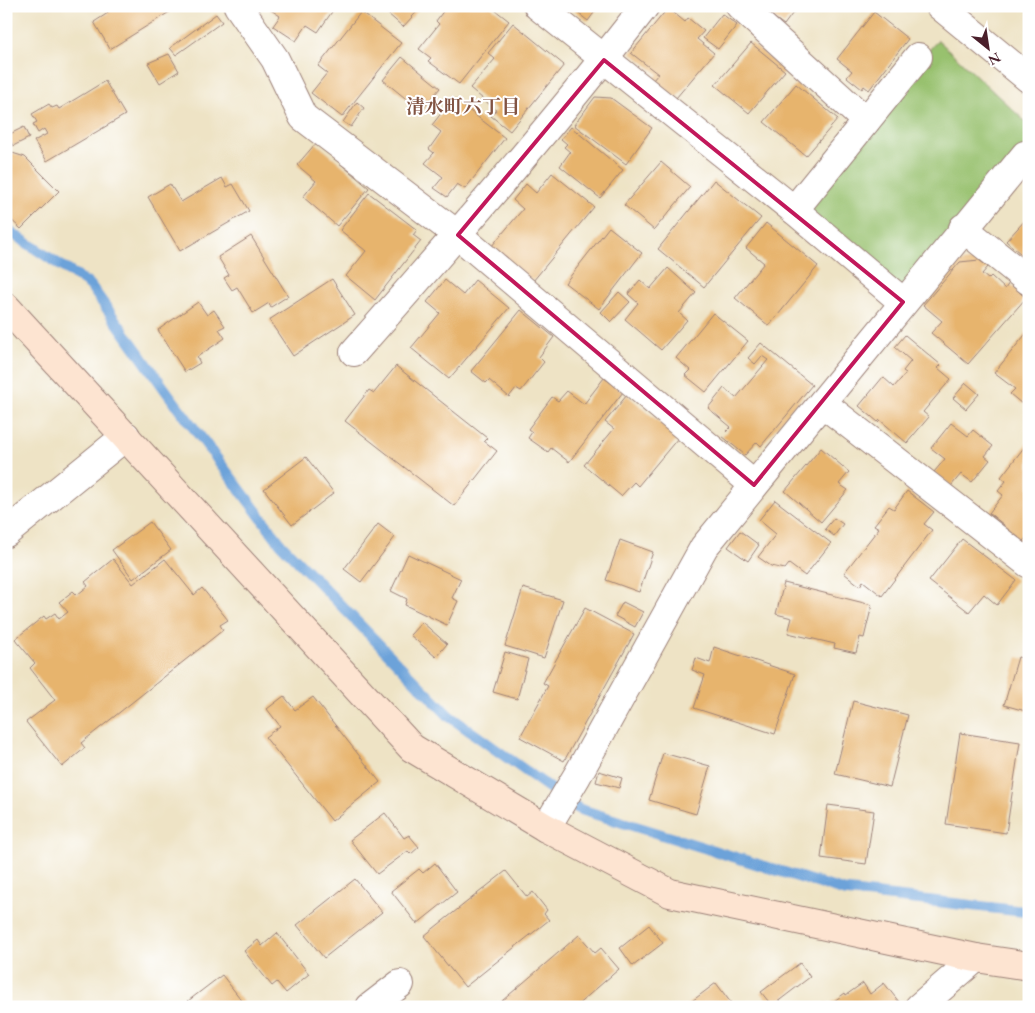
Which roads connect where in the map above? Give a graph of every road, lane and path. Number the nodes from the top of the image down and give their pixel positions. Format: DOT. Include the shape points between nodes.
graph roads {
  1 [pos="238,6"];
  2 [pos="538,6"];
  3 [pos="646,6"];
  4 [pos="740,6"];
  5 [pos="940,6"];
  6 [pos="918,57"];
  7 [pos="604,60"];
  8 [pos="1029,79"];
  9 [pos="866,121"];
  10 [pos="1024,155"];
  11 [pos="794,210"];
  12 [pos="964,228"];
  13 [pos="458,235"];
  14 [pos="1029,281"];
  15 [pos="903,302"];
  16 [pos="6,307"];
  17 [pos="354,352"];
  18 [pos="822,403"];
  19 [pos="126,436"];
  20 [pos="754,485"];
  21 [pos="6,533"];
  22 [pos="1029,564"];
  23 [pos="546,828"];
  24 [pos="976,958"];
  25 [pos="1029,966"];
  26 [pos="400,984"];
  27 [pos="370,1007"];
  28 [pos="919,1007"];
  1 -- 13 [label="street" via="275,59 303,116"];
  2 -- 7 [label="street"];
  3 -- 7 [label="street"];
  4 -- 9 [label="street"];
  5 -- 8 [label="street"];
  6 -- 9 [label="street"];
  7 -- 11 [label="street"];
  7 -- 13 [label="street"];
  9 -- 11 [label="street"];
  10 -- 12 [label="street"];
  11 -- 15 [label="street"];
  12 -- 14 [label="street"];
  12 -- 15 [label="street"];
  13 -- 17 [label="street"];
  13 -- 20 [label="street"];
  15 -- 18 [label="street"];
  16 -- 19 [label="street"];
  18 -- 20 [label="street"];
  18 -- 22 [label="street"];
  19 -- 21 [label="street"];
  19 -- 23 [label="street" via="412,748"];
  20 -- 23 [label="street" via="704,546"];
  23 -- 24 [label="street" via="670,893"];
  24 -- 25 [label="street"];
  24 -- 28 [label="street"];
  26 -- 27 [label="street"];
}
